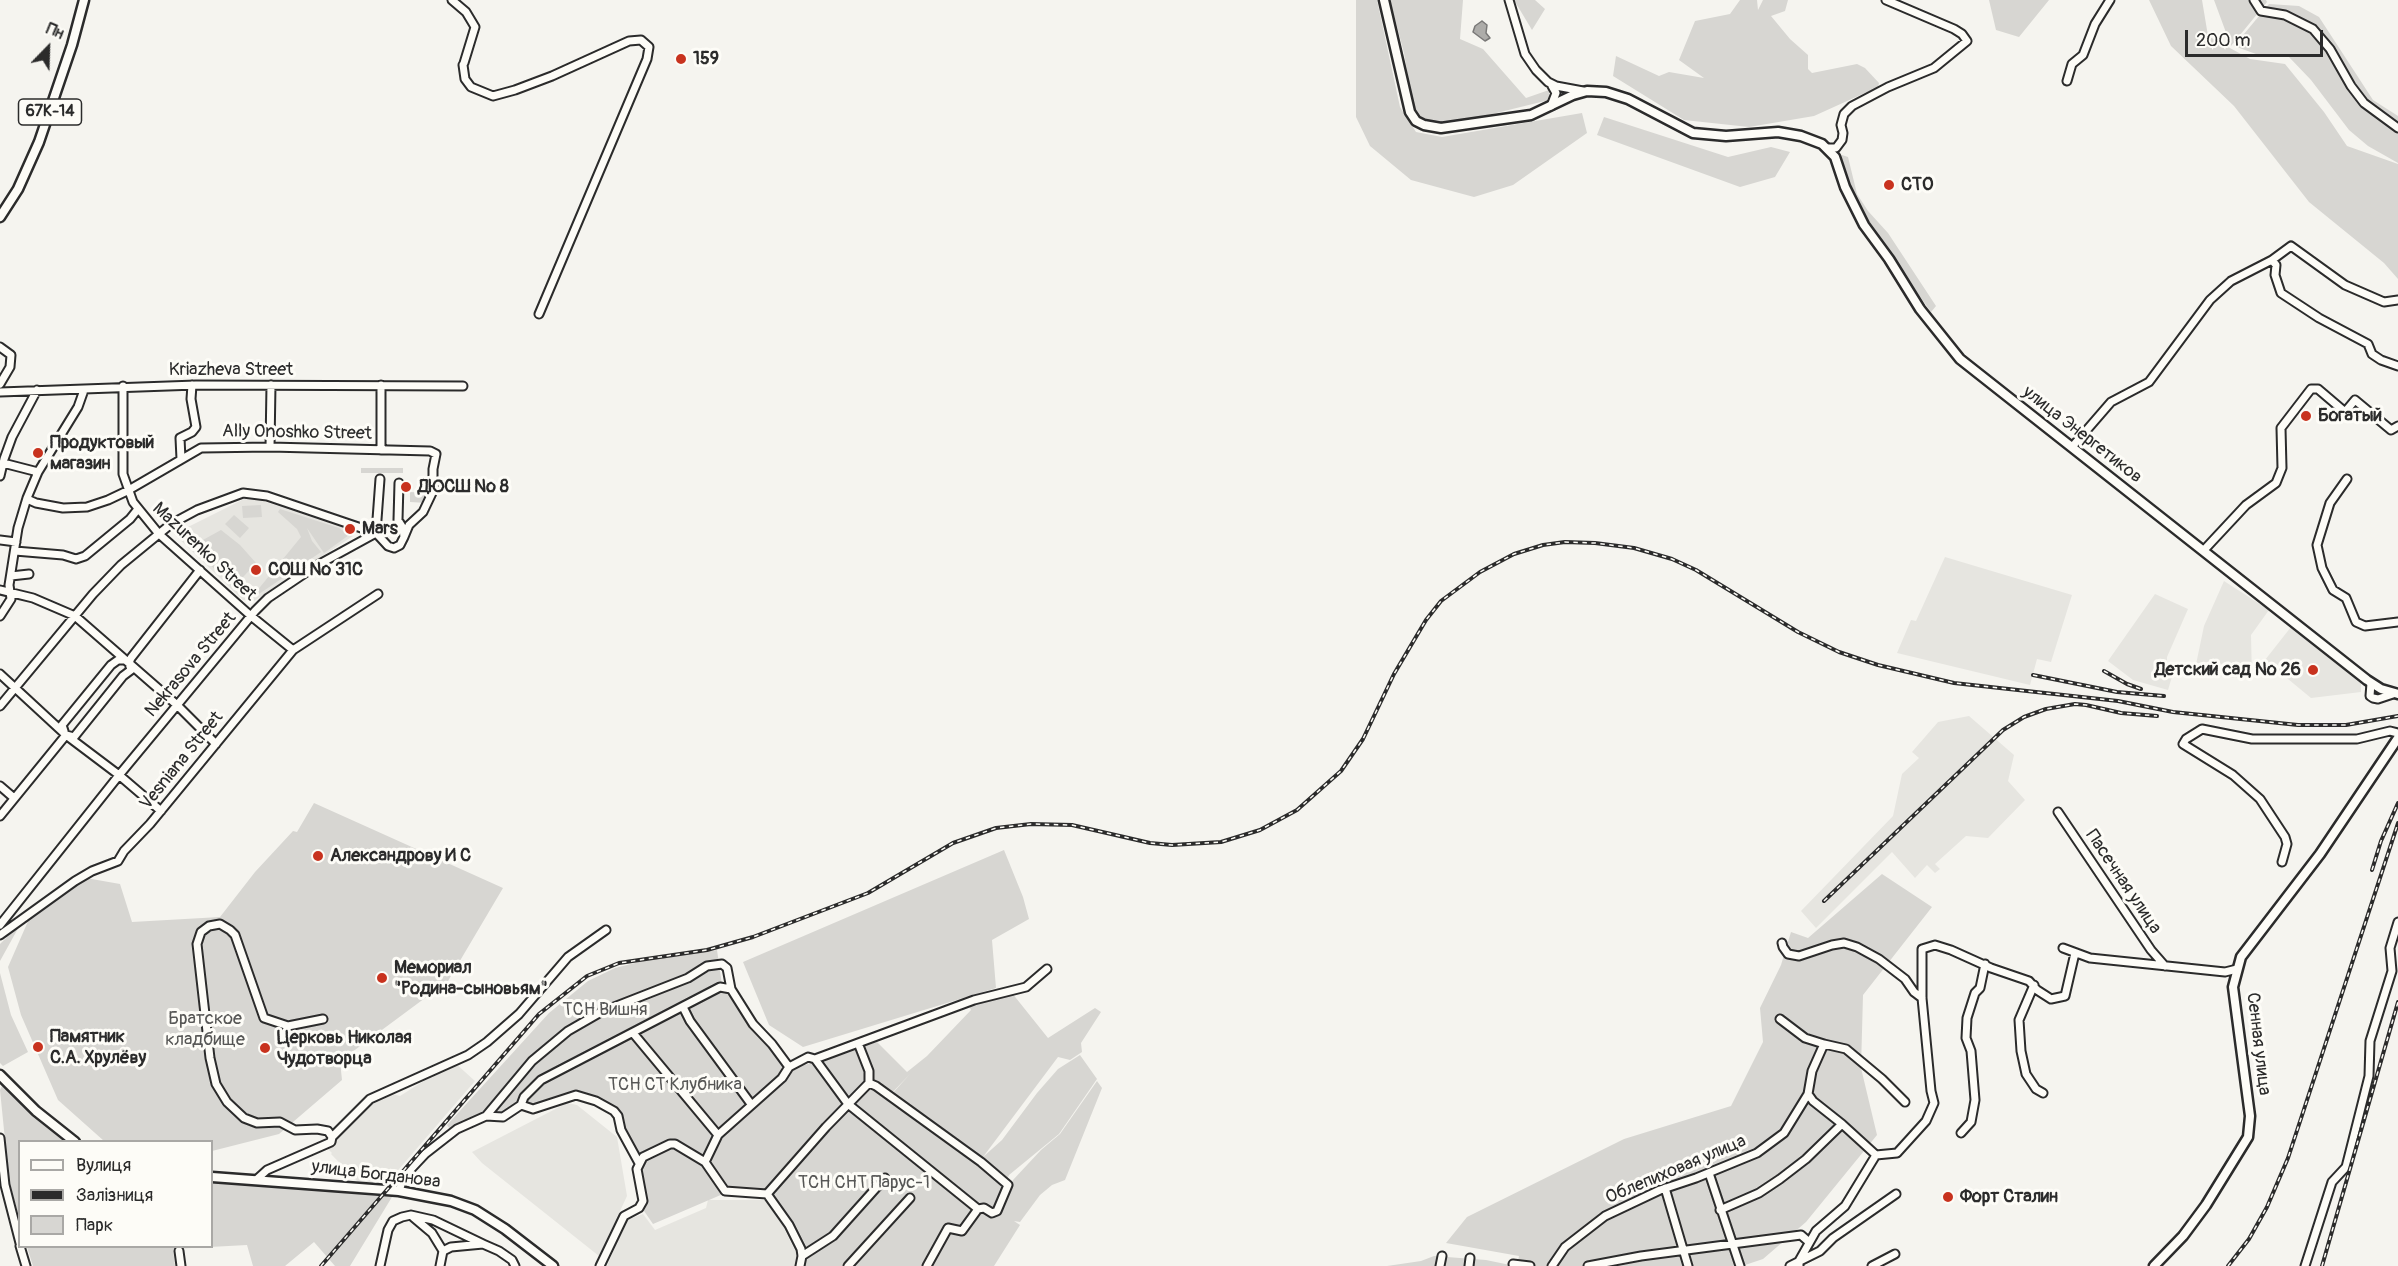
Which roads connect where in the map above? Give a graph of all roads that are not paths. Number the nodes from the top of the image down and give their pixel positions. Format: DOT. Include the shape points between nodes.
graph roads {
  1 [pos="84,0"];
  2 [pos="452,0"];
  3 [pos="1384,0"];
  4 [pos="1509,0"];
  5 [pos="1886,0"];
  6 [pos="2110,0"];
  7 [pos="2254,0"];
  8 [pos="2067,81"];
  9 [pos="1548,82"];
  10 [pos="1587,91"];
  11 [pos="1551,106"];
  12 [pos="2398,128"];
  13 [pos="1832,148"];
  14 [pos="0,217"];
  15 [pos="2272,260"];
  16 [pos="2398,300"];
  17 [pos="538,314"];
  18 [pos="0,347"];
  19 [pos="2398,366"];
  20 [pos="0,384"];
  21 [pos="271,384"];
  22 [pos="192,385"];
  23 [pos="381,385"];
  24 [pos="123,386"];
  25 [pos="463,386"];
  26 [pos="37,390"];
  27 [pos="84,390"];
  28 [pos="0,392"];
  29 [pos="2398,426"];
  30 [pos="270,447"];
  31 [pos="2072,447"];
  32 [pos="381,450"];
  33 [pos="181,459"];
  34 [pos="3,463"];
  35 [pos="38,472"];
  36 [pos="0,476"];
  37 [pos="380,479"];
  38 [pos="2347,479"];
  39 [pos="399,483"];
  40 [pos="127,490"];
  41 [pos="27,499"];
  42 [pos="138,509"];
  43 [pos="376,533"];
  44 [pos="159,534"];
  45 [pos="404,537"];
  46 [pos="0,540"];
  47 [pos="16,542"];
  48 [pos="2204,550"];
  49 [pos="15,551"];
  50 [pos="200,570"];
  51 [pos="29,574"];
  52 [pos="11,576"];
  53 [pos="0,590"];
  54 [pos="11,592"];
  55 [pos="378,594"];
  56 [pos="0,615"];
  57 [pos="75,616"];
  58 [pos="251,616"];
  59 [pos="2398,622"];
  60 [pos="292,650"];
  61 [pos="128,660"];
  62 [pos="0,674"];
  63 [pos="2371,683"];
  64 [pos="15,688"];
  65 [pos="2396,694"];
  66 [pos="177,705"];
  67 [pos="0,706"];
  68 [pos="2398,733"];
  69 [pos="66,735"];
  70 [pos="2398,738"];
  71 [pos="216,744"];
  72 [pos="119,775"];
  73 [pos="0,786"];
  74 [pos="14,798"];
  75 [pos="161,811"];
  76 [pos="2058,812"];
  77 [pos="0,816"];
  78 [pos="2282,862"];
  79 [pos="2398,922"];
  80 [pos="0,925"];
  81 [pos="606,930"];
  82 [pos="0,935"];
  83 [pos="1782,943"];
  84 [pos="2062,948"];
  85 [pos="2075,952"];
  86 [pos="1985,964"];
  87 [pos="2165,966"];
  88 [pos="1047,969"];
  89 [pos="2237,969"];
  90 [pos="2034,985"];
  91 [pos="730,989"];
  92 [pos="1922,998"];
  93 [pos="683,1007"];
  94 [pos="323,1019"];
  95 [pos="1780,1019"];
  96 [pos="633,1033"];
  97 [pos="858,1043"];
  98 [pos="1824,1044"];
  99 [pos="815,1059"];
  100 [pos="789,1067"];
  101 [pos="0,1075"];
  102 [pos="869,1083"];
  103 [pos="2043,1093"];
  104 [pos="1808,1094"];
  105 [pos="1905,1102"];
  106 [pos="751,1104"];
  107 [pos="848,1104"];
  108 [pos="521,1105"];
  109 [pos="486,1116"];
  110 [pos="1842,1124"];
  111 [pos="1960,1134"];
  112 [pos="718,1135"];
  113 [pos="332,1137"];
  114 [pos="0,1138"];
  115 [pos="72,1140"];
  116 [pos="1879,1154"];
  117 [pos="705,1162"];
  118 [pos="639,1163"];
  119 [pos="1709,1173"];
  120 [pos="213,1177"];
  121 [pos="885,1178"];
  122 [pos="256,1180"];
  123 [pos="3,1185"];
  124 [pos="1665,1188"];
  125 [pos="399,1191"];
  126 [pos="767,1194"];
  127 [pos="1896,1194"];
  128 [pos="910,1198"];
  129 [pos="978,1209"];
  130 [pos="1720,1210"];
  131 [pos="411,1215"];
  132 [pos="18,1238"];
  133 [pos="1809,1242"];
  134 [pos="483,1244"];
  135 [pos="1732,1244"];
  136 [pos="21,1248"];
  137 [pos="179,1251"];
  138 [pos="443,1251"];
  139 [pos="1683,1251"];
  140 [pos="1895,1254"];
  141 [pos="802,1256"];
  142 [pos="1442,1256"];
  143 [pos="1470,1258"];
  144 [pos="1513,1264"];
  145 [pos="1799,1264"];
  146 [pos="26,1266"];
  147 [pos="182,1266"];
  148 [pos="380,1266"];
  149 [pos="440,1266"];
  150 [pos="515,1266"];
  151 [pos="553,1266"];
  152 [pos="600,1266"];
  153 [pos="800,1266"];
  154 [pos="848,1266"];
  155 [pos="927,1266"];
  156 [pos="1440,1266"];
  157 [pos="1469,1266"];
  158 [pos="1530,1266"];
  159 [pos="1552,1266"];
  160 [pos="1588,1266"];
  161 [pos="1688,1266"];
  162 [pos="1740,1266"];
  163 [pos="1790,1266"];
  164 [pos="1872,1266"];
  165 [pos="2154,1266"];
  166 [pos="2305,1266"];
  1 -- 14 [label="main road, 67К-14" via="39,142 18,189"];
  2 -- 17 [label="street" via="475,27 464,64 465,78 471,87 493,96 552,76 629,41 641,40 649,47"];
  3 -- 11 [label="main road" via="1410,112 1416,121 1441,128 1531,115"];
  4 -- 9 [label="street" via="1525,54"];
  5 -- 13 [label="street" via="1954,29 1967,41 1934,68 1852,106 1844,114 1842,140"];
  6 -- 8 [label="street" via="2083,55 2072,64"];
  7 -- 12 [label="street" via="2261,11 2285,15 2313,29 2364,103"];
  9 -- 10 [label="street"];
  9 -- 11 [label="street" via="1556,93"];
  10 -- 11 [label="main road"];
  10 -- 13 [label="main road" via="1628,99 1693,134 1789,133"];
  13 -- 31 [label="main road, улица Энергетиков" via="1864,225 1920,309 1960,359"];
  15 -- 16 [label="street" via="2291,246 2345,285 2384,302"];
  15 -- 19 [label="street" via="2281,293 2368,344 2372,354 2381,360"];
  15 -- 31 [label="street" via="2231,281 2210,300 2149,382 2111,402"];
  18 -- 20 [label="street" via="11,355 10,367"];
  21 -- 22 [label="street, Kriazheva Street"];
  21 -- 23 [label="street, Kriazheva Street"];
  21 -- 30 [label="street"];
  22 -- 24 [label="street, Kriazheva Street"];
  22 -- 33 [label="street" via="196,427 180,438"];
  23 -- 25 [label="street, Kriazheva Street"];
  23 -- 32 [label="street"];
  24 -- 27 [label="street, Kriazheva Street"];
  24 -- 40 [label="street, Mazurenko Street" via="123,474"];
  26 -- 27 [label="street, Kriazheva Street"];
  26 -- 28 [label="street, Kriazheva Street"];
  26 -- 34 [label="street"];
  27 -- 35 [label="street" via="78,407"];
  29 -- 48 [label="street" via="2391,430 2355,400 2345,412 2318,389 2311,389 2281,428 2282,468 2276,483 2246,505"];
  30 -- 32 [label="street, Ally Onoshko Street"];
  30 -- 33 [label="street, Ally Onoshko Street" via="201,448"];
  31 -- 48 [label="main road, улица Энергетиков"];
  32 -- 45 [label="street, Ally Onoshko Street" via="436,454 433,491"];
  33 -- 40 [label="street, Ally Onoshko Street"];
  34 -- 35 [label="street"];
  34 -- 36 [label="street"];
  35 -- 41 [label="street"];
  37 -- 43 [label="street"];
  38 -- 59 [label="street" via="2330,503 2317,545 2322,568 2333,590 2346,598 2356,622 2365,626"];
  39 -- 45 [label="street" via="398,520"];
  40 -- 41 [label="street, Ally Onoshko Street" via="87,507 63,508"];
  40 -- 42 [label="street, Mazurenko Street"];
  41 -- 47 [label="street"];
  42 -- 44 [label="street, Mazurenko Street"];
  42 -- 49 [label="street" via="85,556 76,559"];
  43 -- 44 [label="street" via="267,496 243,493 197,510"];
  43 -- 45 [label="street" via="393,548"];
  43 -- 58 [label="street, Nekrasova Street" via="299,577 268,598"];
  44 -- 50 [label="street, Mazurenko Street"];
  44 -- 57 [label="street" via="121,566"];
  46 -- 47 [label="street"];
  47 -- 49 [label="street"];
  48 -- 63 [label="main road, улица Энергетиков"];
  49 -- 52 [label="street"];
  50 -- 58 [label="street, Mazurenko Street"];
  50 -- 61 [label="street"];
  51 -- 52 [label="street"];
  52 -- 54 [label="street"];
  53 -- 54 [label="street"];
  54 -- 56 [label="street"];
  54 -- 57 [label="street"];
  55 -- 60 [label="street, Vesniana Street"];
  57 -- 61 [label="street"];
  57 -- 64 [label="street"];
  58 -- 60 [label="street, Mazurenko Street"];
  58 -- 66 [label="street, Nekrasova Street"];
  60 -- 71 [label="street, Vesniana Street"];
  61 -- 66 [label="street"];
  61 -- 69 [label="street" via="131,670 74,736"];
  61 -- 69 [label="street" via="111,665 62,725"];
  62 -- 64 [label="street"];
  63 -- 65 [label="main road, улица Энергетиков"];
  63 -- 65 [label="street" via="2373,698"];
  64 -- 67 [label="street"];
  64 -- 69 [label="street"];
  66 -- 71 [label="street"];
  66 -- 72 [label="street, Nekrasova Street"];
  68 -- 78 [label="street" via="2390,731 2357,739 2252,739 2202,729 2186,739 2183,744 2233,775 2260,800 2285,837"];
  69 -- 72 [label="street"];
  69 -- 74 [label="street"];
  70 -- 89 [label="main road, Сенная улица" via="2325,847 2241,957"];
  71 -- 75 [label="street, Vesniana Street"];
  72 -- 75 [label="street"];
  72 -- 80 [label="street, Nekrasova Street"];
  73 -- 74 [label="street"];
  74 -- 77 [label="street"];
  75 -- 82 [label="street, Vesniana Street" via="118,861 75,881"];
  76 -- 87 [label="street, Пасечная улица"];
  79 -- 166 [label="street" via="2390,948 2392,971 2370,1041 2369,1076 2346,1167 2332,1182"];
  81 -- 113 [label="street" via="568,957 519,1014 487,1042 468,1055 370,1099"];
  83 -- 92 [label="street" via="1788,954 1799,956 1844,943 1857,947 1905,979"];
  84 -- 85 [label="street"];
  85 -- 87 [label="street" via="2090,958"];
  85 -- 90 [label="street" via="2065,996 2051,999"];
  86 -- 90 [label="street"];
  86 -- 92 [label="street" via="1938,946 1922,949"];
  86 -- 111 [label="street" via="1967,1018 1966,1038 1976,1100 1971,1122"];
  87 -- 89 [label="street" via="2225,972"];
  88 -- 97 [label="street" via="1026,987 974,1000"];
  89 -- 165 [label="main road, Сенная улица" via="2234,987 2250,1116 2248,1137 2206,1205"];
  90 -- 103 [label="street" via="2019,1020 2021,1051 2025,1074"];
  91 -- 93 [label="street" via="714,989"];
  91 -- 100 [label="street"];
  91 -- 109 [label="street" via="727,968 722,964 707,966 688,978 601,1012 538,1055"];
  92 -- 116 [label="street" via="1934,1102 1926,1121 1897,1153"];
  93 -- 96 [label="street"];
  93 -- 106 [label="street"];
  94 -- 113 [label="street" via="288,1026 264,1018 235,935 220,924 201,932 197,944 210,1058 216,1084 227,1102 244,1118 257,1123 280,1122 295,1130 328,1131"];
  95 -- 98 [label="street" via="1805,1038"];
  96 -- 108 [label="street" via="541,1080 524,1096"];
  96 -- 112 [label="street"];
  97 -- 99 [label="street"];
  97 -- 102 [label="street"];
  98 -- 104 [label="street, Облепиховая улица" via="1812,1071"];
  98 -- 105 [label="street" via="1846,1049"];
  99 -- 100 [label="street" via="808,1057"];
  99 -- 107 [label="street"];
  100 -- 106 [label="street"];
  101 -- 115 [label="main road"];
  102 -- 107 [label="street"];
  102 -- 129 [label="street" via="1008,1185 997,1211 992,1214"];
  104 -- 110 [label="street"];
  104 -- 119 [label="street, Облепиховая улица" via="1784,1133 1757,1153"];
  106 -- 112 [label="street"];
  107 -- 126 [label="street"];
  107 -- 129 [label="street"];
  108 -- 109 [label="street" via="503,1117"];
  108 -- 118 [label="street" via="533,1109 576,1095 596,1101 618,1116"];
  109 -- 125 [label="street" via="457,1129 425,1154 403,1179"];
  110 -- 116 [label="street"];
  110 -- 130 [label="street" via="1780,1179"];
  112 -- 117 [label="street"];
  113 -- 122 [label="street" via="331,1142 267,1170"];
  114 -- 123 [label="street"];
  116 -- 133 [label="street" via="1845,1206"];
  117 -- 118 [label="street" via="670,1144 643,1157"];
  117 -- 126 [label="street" via="725,1191"];
  118 -- 152 [label="street" via="643,1201 639,1208 624,1216"];
  119 -- 124 [label="street, Облепиховая улица"];
  119 -- 130 [label="street"];
  120 -- 122 [label="main road, улица Богданова"];
  121 -- 141 [label="street" via="833,1236"];
  122 -- 125 [label="main road, улица Богданова"];
  123 -- 132 [label="street"];
  124 -- 139 [label="street"];
  124 -- 159 [label="street, Облепиховая улица" via="1605,1216 1565,1247"];
  125 -- 151 [label="main road, улица Богданова" via="475,1210"];
  126 -- 141 [label="street" via="789,1225"];
  127 -- 145 [label="street"];
  128 -- 154 [label="street"];
  129 -- 155 [label="street" via="962,1231 948,1228"];
  130 -- 135 [label="street"];
  131 -- 134 [label="street" via="433,1220"];
  131 -- 138 [label="street" via="432,1233"];
  131 -- 148 [label="street" via="393,1221"];
  133 -- 135 [label="street" via="1801,1235"];
  133 -- 145 [label="street"];
  134 -- 138 [label="street"];
  134 -- 150 [label="street" via="499,1251"];
  135 -- 139 [label="street"];
  135 -- 162 [label="street"];
  136 -- 146 [label="street"];
  137 -- 147 [label="street"];
  138 -- 149 [label="street"];
  139 -- 160 [label="street"];
  139 -- 161 [label="street"];
  140 -- 164 [label="street"];
  141 -- 153 [label="street"];
  142 -- 156 [label="street"];
  143 -- 157 [label="street"];
  144 -- 158 [label="street"];
  145 -- 163 [label="street"];
}
